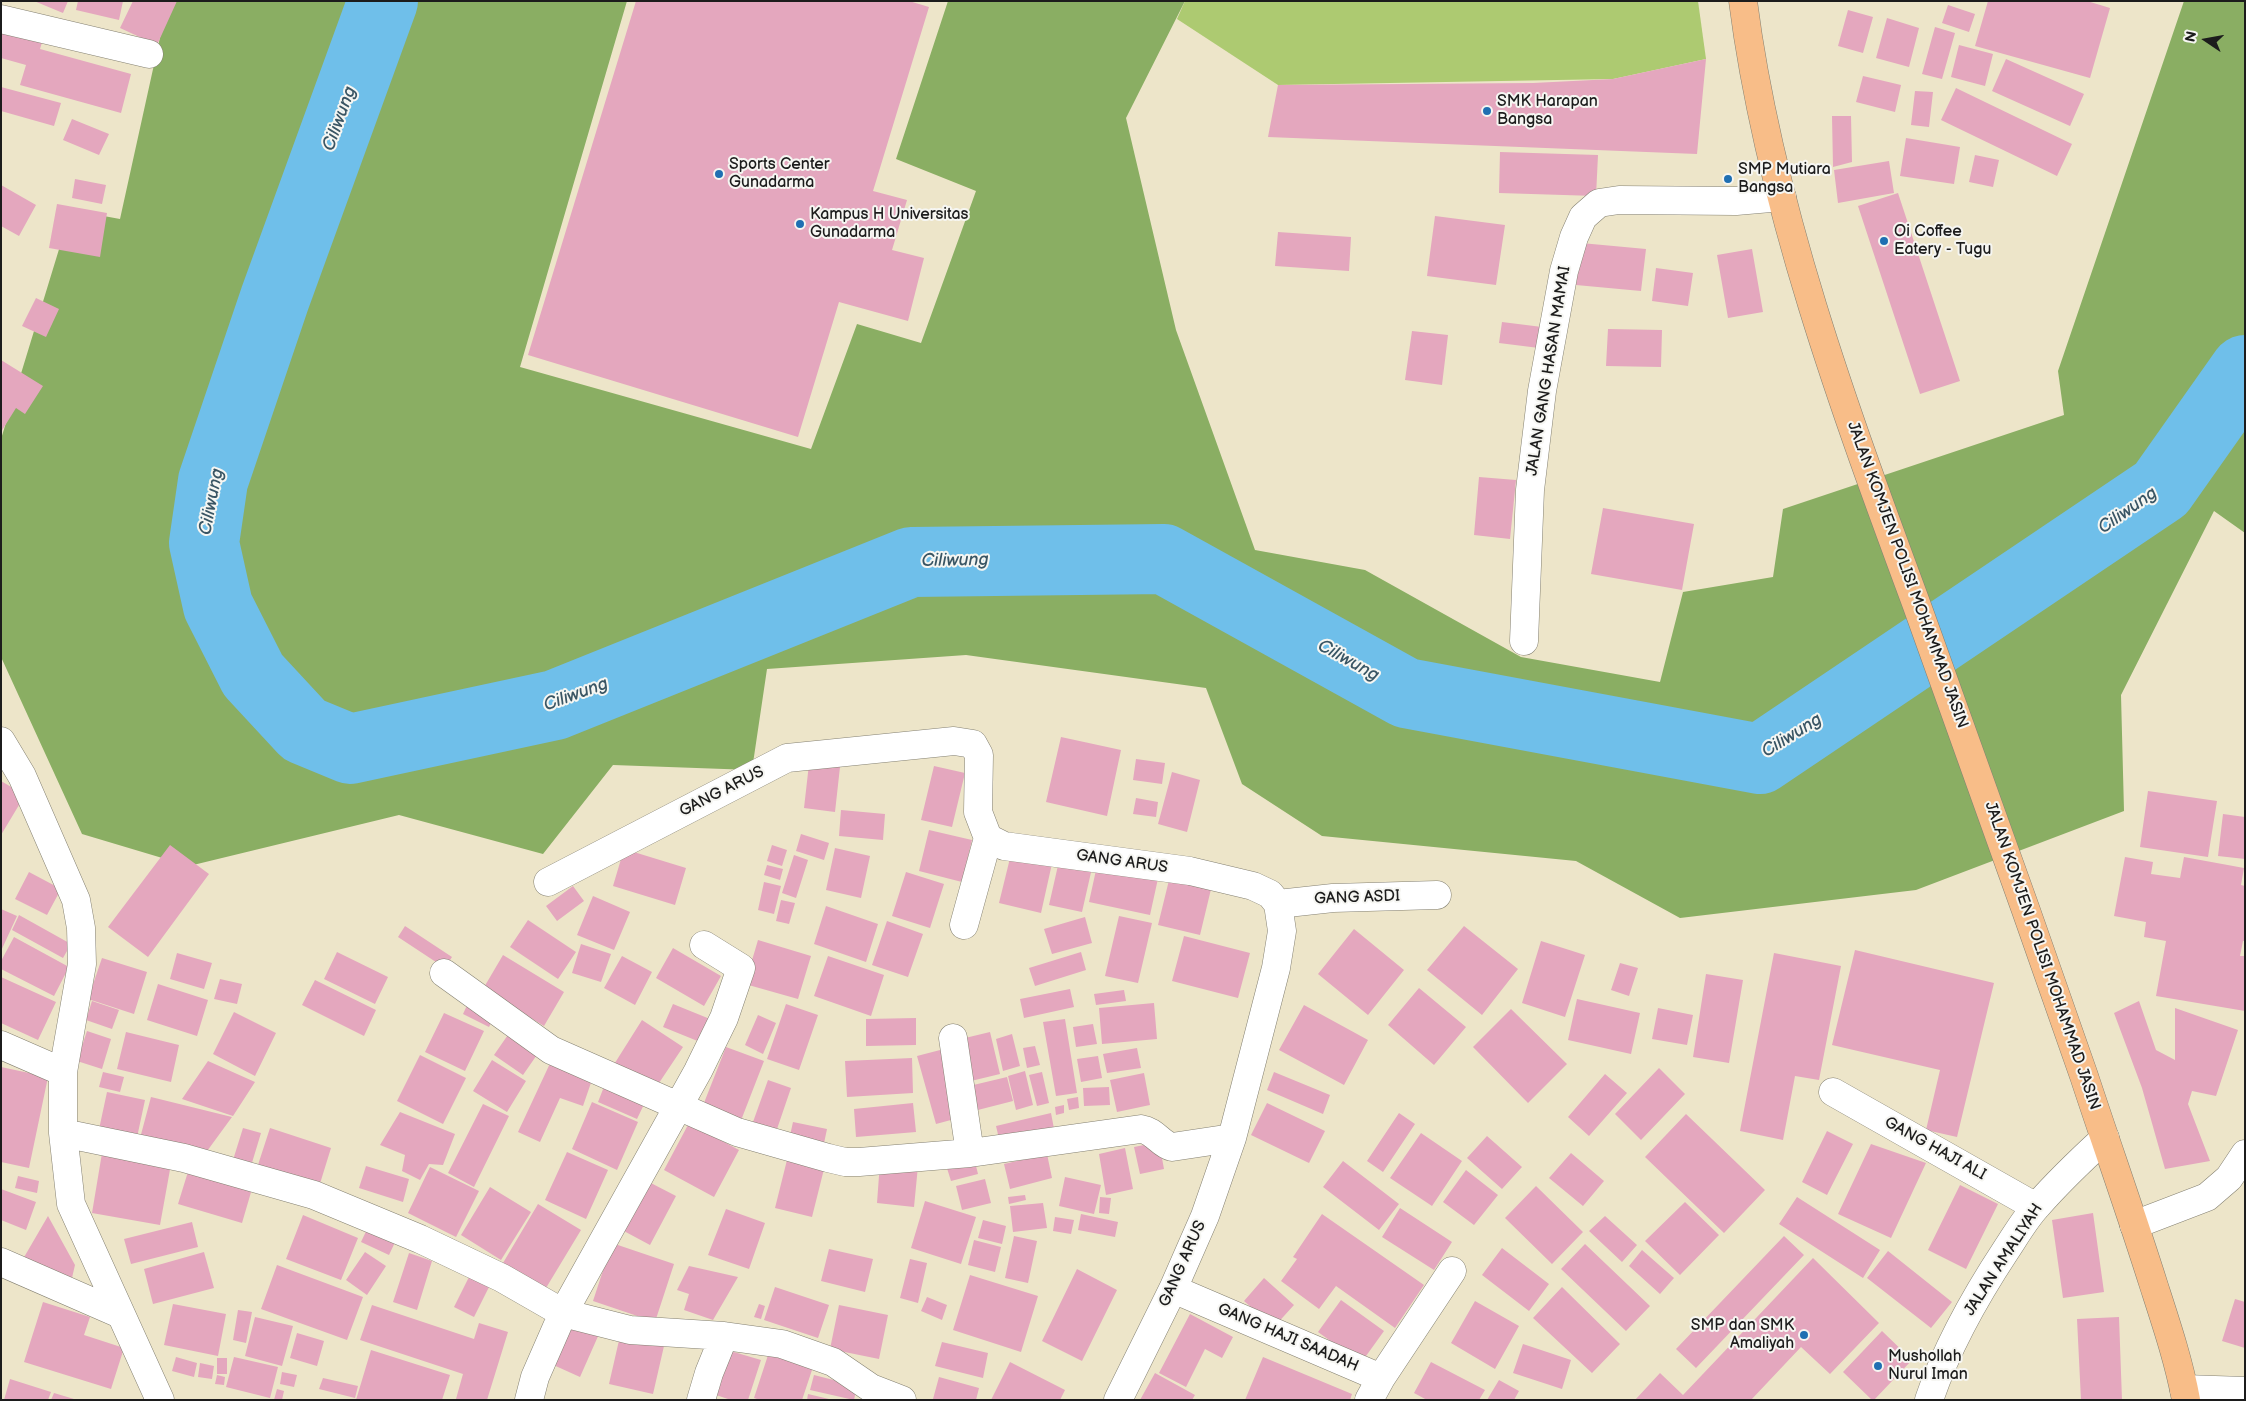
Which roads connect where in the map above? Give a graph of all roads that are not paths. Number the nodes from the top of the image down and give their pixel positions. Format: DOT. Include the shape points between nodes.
graph roads {
  1 [pos="1743,1"];
  2 [pos="1,19"];
  3 [pos="149,54"];
  4 [pos="1782,197"];
  5 [pos="1524,642"];
  6 [pos="1,741"];
  7 [pos="988,838"];
  8 [pos="548,882"];
  9 [pos="1436,895"];
  10 [pos="1278,904"];
  11 [pos="964,925"];
  12 [pos="704,945"];
  13 [pos="444,973"];
  14 [pos="953,1038"];
  15 [pos="1,1045"];
  16 [pos="63,1072"];
  17 [pos="1833,1092"];
  18 [pos="679,1108"];
  19 [pos="63,1133"];
  20 [pos="1232,1138"];
  21 [pos="2105,1138"];
  22 [pos="970,1153"];
  23 [pos="2245,1154"];
  24 [pos="2036,1207"];
  25 [pos="2134,1225"];
  26 [pos="1,1262"];
  27 [pos="1452,1271"];
  28 [pos="1173,1289"];
  29 [pos="563,1313"];
  30 [pos="120,1314"];
  31 [pos="724,1336"];
  32 [pos="1375,1389"];
  33 [pos="2245,1391"];
  34 [pos="2185,1394"];
  35 [pos="160,1400"];
  36 [pos="529,1400"];
  37 [pos="702,1400"];
  38 [pos="902,1400"];
  39 [pos="1118,1400"];
  40 [pos="1929,1400"];
  1 -- 4 [label="main road, JALAN KOMJEN POLISI MOHAMMAD JASIN"];
  2 -- 3 [label="street"];
  4 -- 5 [label="street, JALAN GANG HASAN MAMAI" via="1736,201 1618,200 1599,203 1583,217 1564,271 1542,391 1530,490"];
  4 -- 21 [label="main road, JALAN KOMJEN POLISI MOHAMMAD JASIN" via="1809,292 1887,524 2002,838"];
  6 -- 16 [label="street" via="22,776 76,900 82,964"];
  7 -- 8 [label="street, GANG ARUS" via="978,812 979,756 973,744 954,741 787,758"];
  7 -- 10 [label="street, GANG ARUS" via="1004,846 1236,880 1270,894"];
  7 -- 11 [label="street"];
  9 -- 10 [label="street, GANG ASDI" via="1333,898"];
  10 -- 20 [label="street, GANG ARUS" via="1282,931 1276,968"];
  12 -- 18 [label="street" via="741,968 724,1018"];
  13 -- 18 [label="street" via="551,1050"];
  14 -- 22 [label="street"];
  15 -- 16 [label="street"];
  16 -- 19 [label="street"];
  17 -- 24 [label="street, GANG HAJI ALI"];
  18 -- 22 [label="street" via="737,1132 845,1162"];
  18 -- 29 [label="street"];
  19 -- 29 [label="street" via="184,1158 314,1195 420,1239 502,1278"];
  19 -- 30 [label="street" via="71,1204"];
  20 -- 22 [label="street" via="1172,1147 1153,1133 1141,1130"];
  20 -- 28 [label="street, GANG ARUS" via="1205,1216"];
  21 -- 24 [label="street, JALAN AMALIYAH"];
  21 -- 25 [label="main road, JALAN KOMJEN POLISI MOHAMMAD JASIN"];
  23 -- 25 [label="street" via="2229,1178 2207,1197"];
  24 -- 40 [label="street, JALAN AMALIYAH" via="1989,1276 1959,1330"];
  25 -- 34 [label="main road, JALAN KOMJEN POLISI MOHAMMAD JASIN"];
  26 -- 30 [label="street"];
  27 -- 32 [label="street"];
  28 -- 32 [label="street, GANG HAJI SAADAH"];
  28 -- 39 [label="street, GANG ARUS"];
  29 -- 31 [label="street" via="630,1330"];
  29 -- 36 [label="street" via="535,1377"];
  30 -- 35 [label="street"];
  31 -- 37 [label="street"];
  31 -- 38 [label="street" via="782,1344 833,1362 871,1388"];
  33 -- 34 [label="street"];
}
